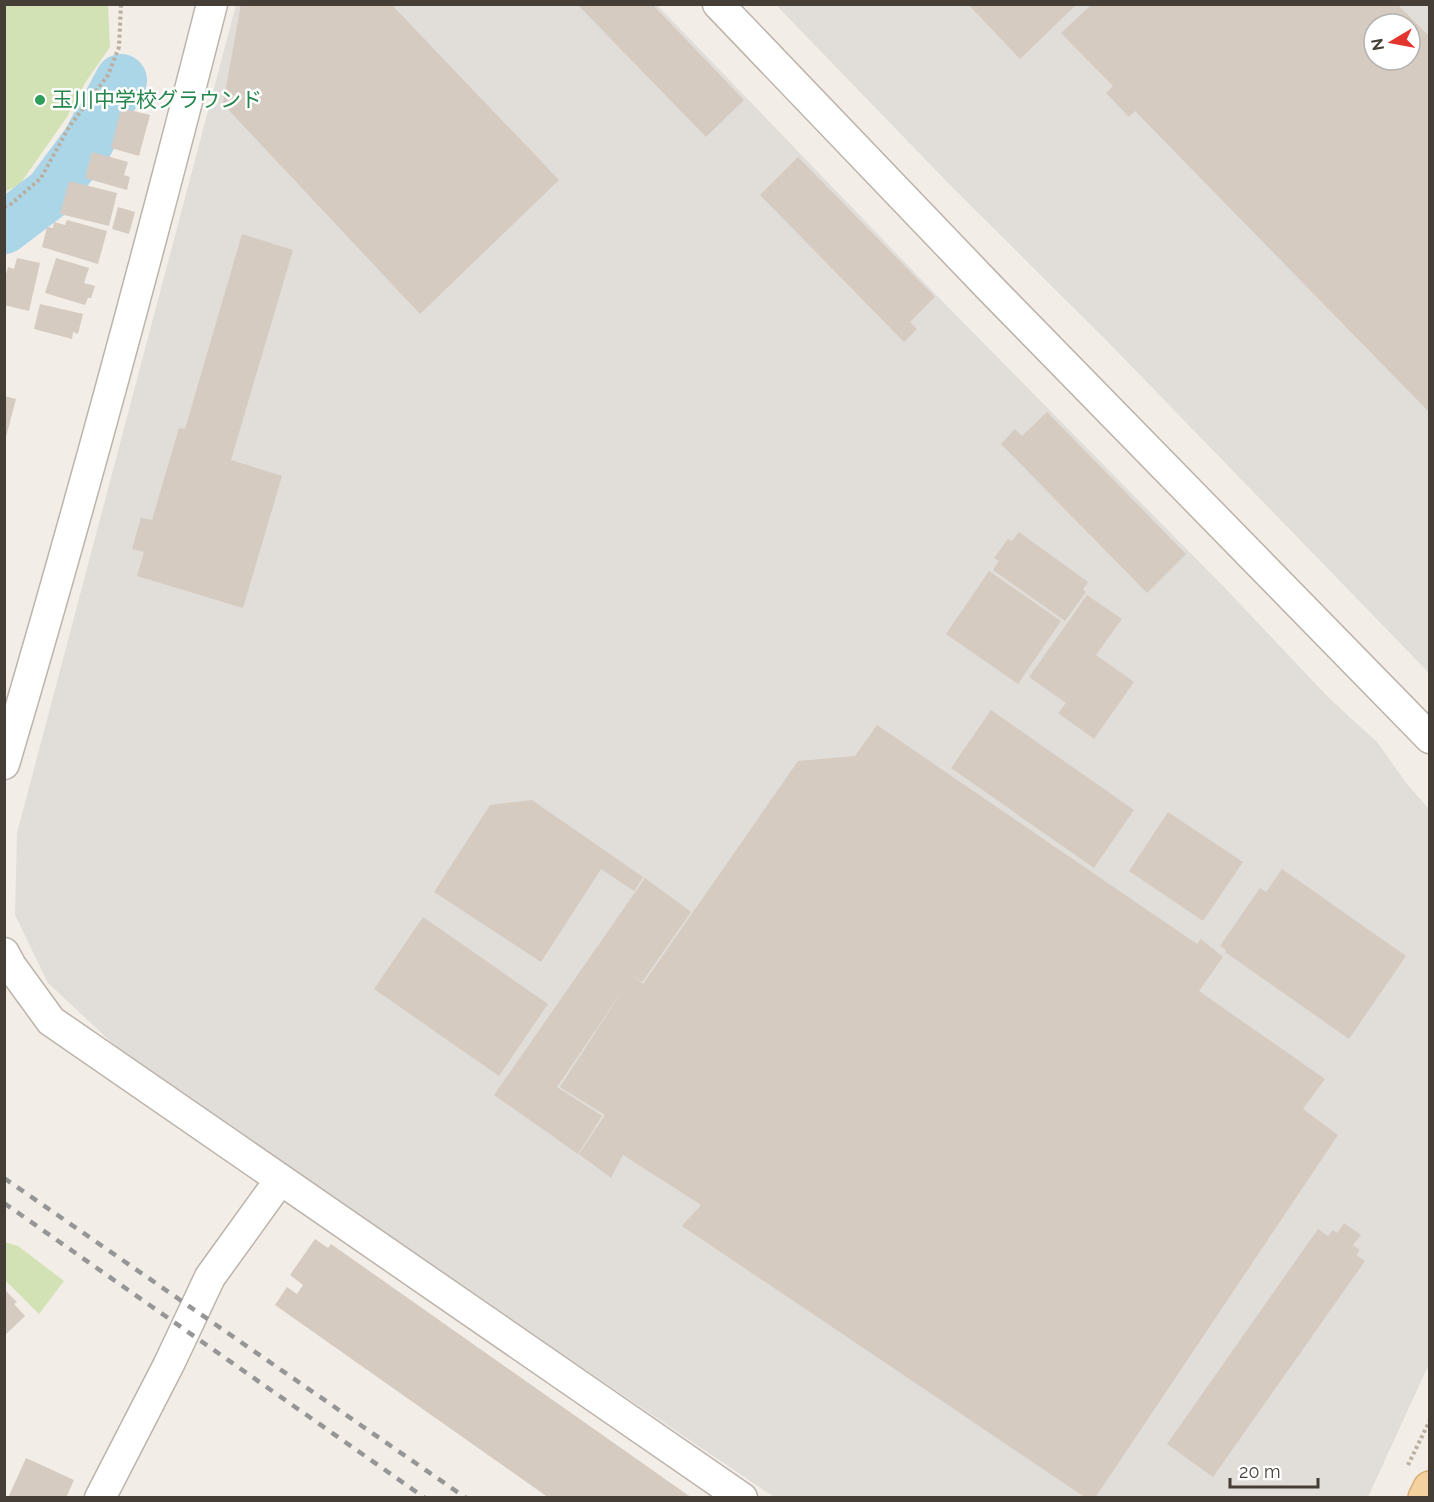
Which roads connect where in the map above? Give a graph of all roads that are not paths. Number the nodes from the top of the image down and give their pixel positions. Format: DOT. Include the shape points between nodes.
graph roads {
  1 [pos="212,4"];
  2 [pos="718,4"];
  3 [pos="1430,738"];
  4 [pos="4,764"];
  5 [pos="4,953"];
  6 [pos="280,1179"];
  7 [pos="1418,1478"];
  8 [pos="100,1497"];
  9 [pos="742,1497"];
  10 [pos="1425,1497"];
  1 -- 4 [label="street" via="95,450"];
  2 -- 3 [label="street"];
  5 -- 6 [label="street" via="51,1021"];
  6 -- 8 [label="street" via="210,1277"];
  6 -- 9 [label="street"];
  7 -- 10 [label="main road"];
}
